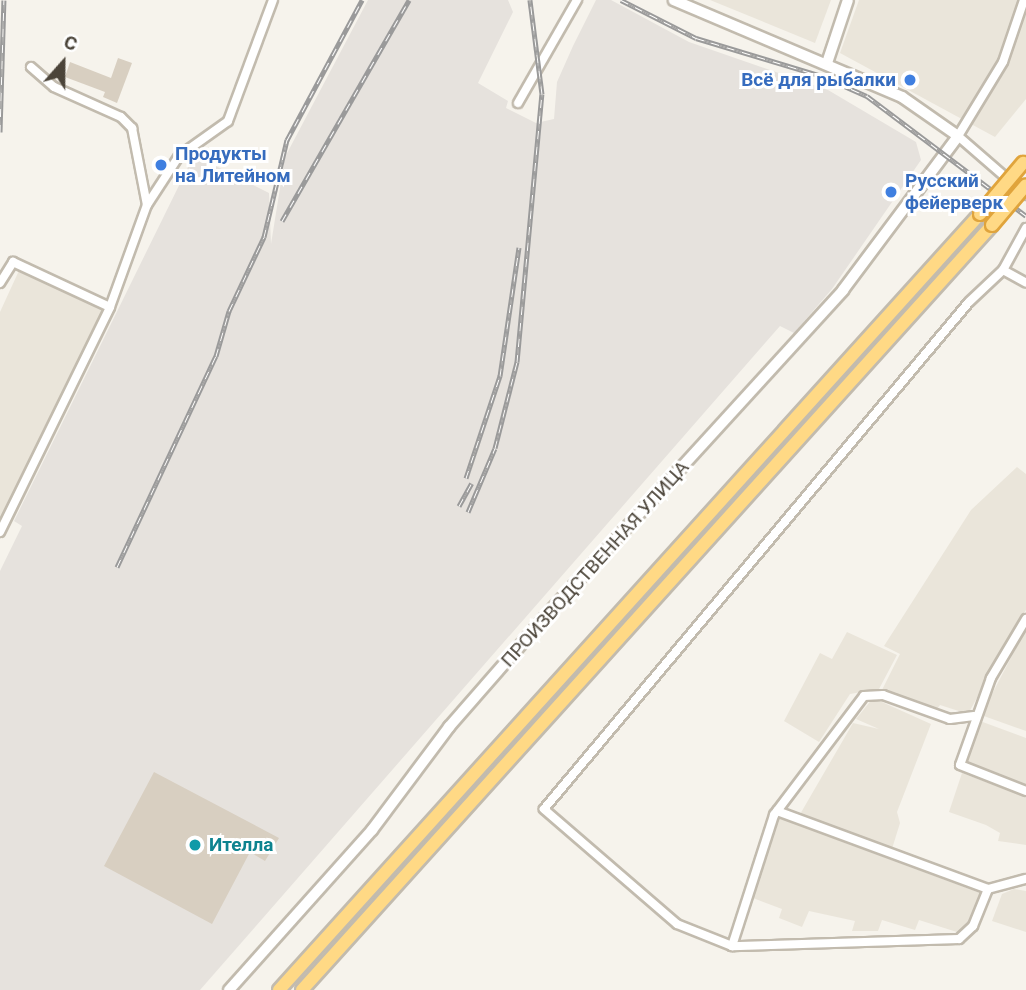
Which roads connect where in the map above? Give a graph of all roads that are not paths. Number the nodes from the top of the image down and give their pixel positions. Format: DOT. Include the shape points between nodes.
graph roads {
  1 [pos="273,0"];
  2 [pos="576,0"];
  3 [pos="674,0"];
  4 [pos="848,0"];
  5 [pos="1024,0"];
  6 [pos="827,63"];
  7 [pos="31,67"];
  8 [pos="518,103"];
  9 [pos="958,136"];
  10 [pos="1025,161"];
  11 [pos="1026,185"];
  12 [pos="1026,195"];
  13 [pos="147,205"];
  14 [pos="1026,228"];
  15 [pos="1003,270"];
  16 [pos="0,283"];
  17 [pos="1026,283"];
  18 [pos="110,307"];
  19 [pos="1,528"];
  20 [pos="1026,620"];
  21 [pos="974,716"];
  22 [pos="1026,791"];
  23 [pos="777,811"];
  24 [pos="1026,879"];
  25 [pos="988,889"];
  26 [pos="732,946"];
  27 [pos="229,990"];
  28 [pos="279,990"];
  29 [pos="302,990"];
  1 -- 13 [label="street" via="228,121 179,156"];
  2 -- 8 [label="street"];
  3 -- 6 [label="street"];
  4 -- 6 [label="street"];
  5 -- 9 [label="street" via="1003,62"];
  6 -- 9 [label="street" via="921,107"];
  7 -- 13 [label="street" via="54,86 121,117 132,128"];
  9 -- 12 [label="street"];
  9 -- 27 [label="street, ПРОИЗВОДСТВЕННАЯ УЛИЦА" via="843,290 544,618 449,727 372,830"];
  10 -- 28 [label="highway, bridge"];
  11 -- 29 [label="highway, bridge"];
  13 -- 18 [label="street"];
  14 -- 15 [label="street" via="1004,259"];
  15 -- 17 [label="street"];
  15 -- 26 [label="street" via="969,302 544,809 677,924"];
  16 -- 18 [label="street" via="13,262"];
  18 -- 19 [label="street"];
  20 -- 21 [label="street"];
  21 -- 22 [label="street" via="960,765"];
  21 -- 23 [label="street" via="950,719 883,695 864,696"];
  23 -- 25 [label="street"];
  23 -- 26 [label="street" via="757,856"];
  24 -- 25 [label="street"];
  25 -- 26 [label="street" via="973,926 959,939"];
}
